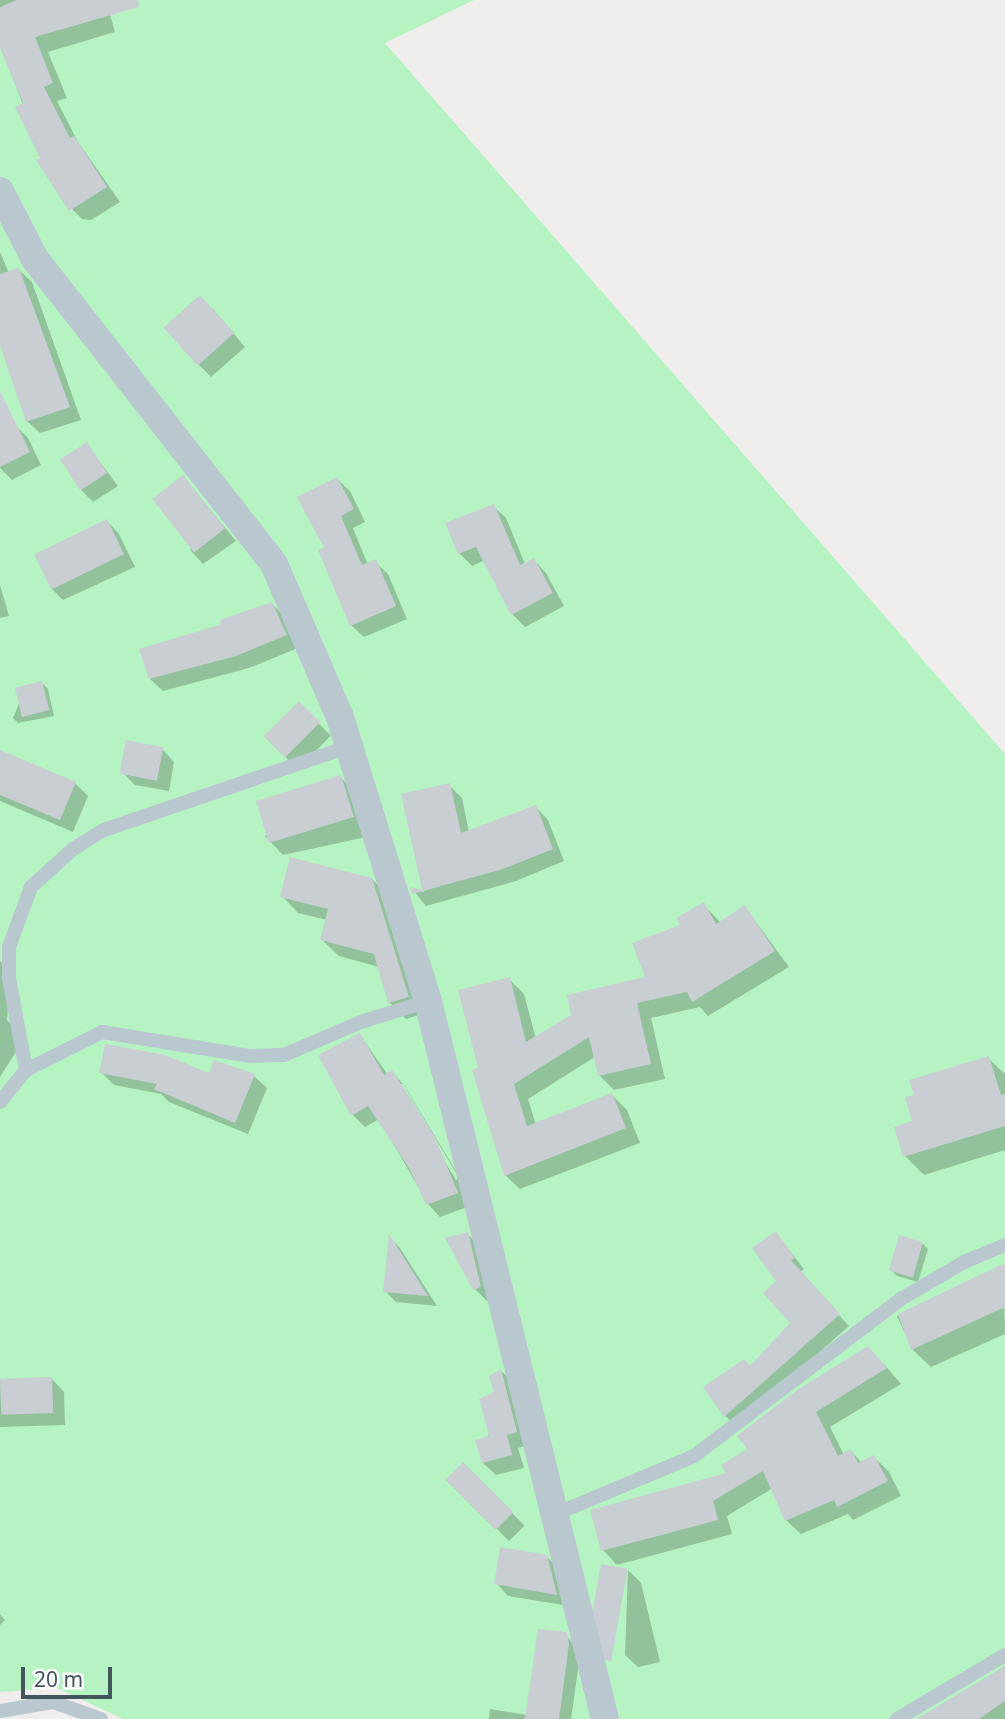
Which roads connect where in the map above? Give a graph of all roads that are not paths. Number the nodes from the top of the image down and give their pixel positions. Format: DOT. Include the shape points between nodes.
graph roads {
  1 [pos="0,191"];
  2 [pos="351,746"];
  3 [pos="428,1001"];
  4 [pos="26,1070"];
  5 [pos="0,1102"];
  6 [pos="1005,1245"];
  7 [pos="553,1515"];
  8 [pos="1005,1655"];
  9 [pos="0,1711"];
  10 [pos="101,1719"];
  11 [pos="605,1719"];
  12 [pos="897,1719"];
  1 -- 2 [label="street" via="35,259 274,564"];
  2 -- 3 [label="street"];
  2 -- 4 [label="lane" via="104,830 73,849 32,887 9,947 9,978"];
  3 -- 4 [label="lane" via="361,1022 284,1055 251,1056 102,1032"];
  3 -- 7 [label="street"];
  4 -- 5 [label="lane"];
  6 -- 7 [label="lane" via="964,1262 901,1299 694,1456"];
  7 -- 11 [label="street"];
  8 -- 12 [label="lane"];
  9 -- 10 [label="lane" via="28,1702 53,1702"];
}
